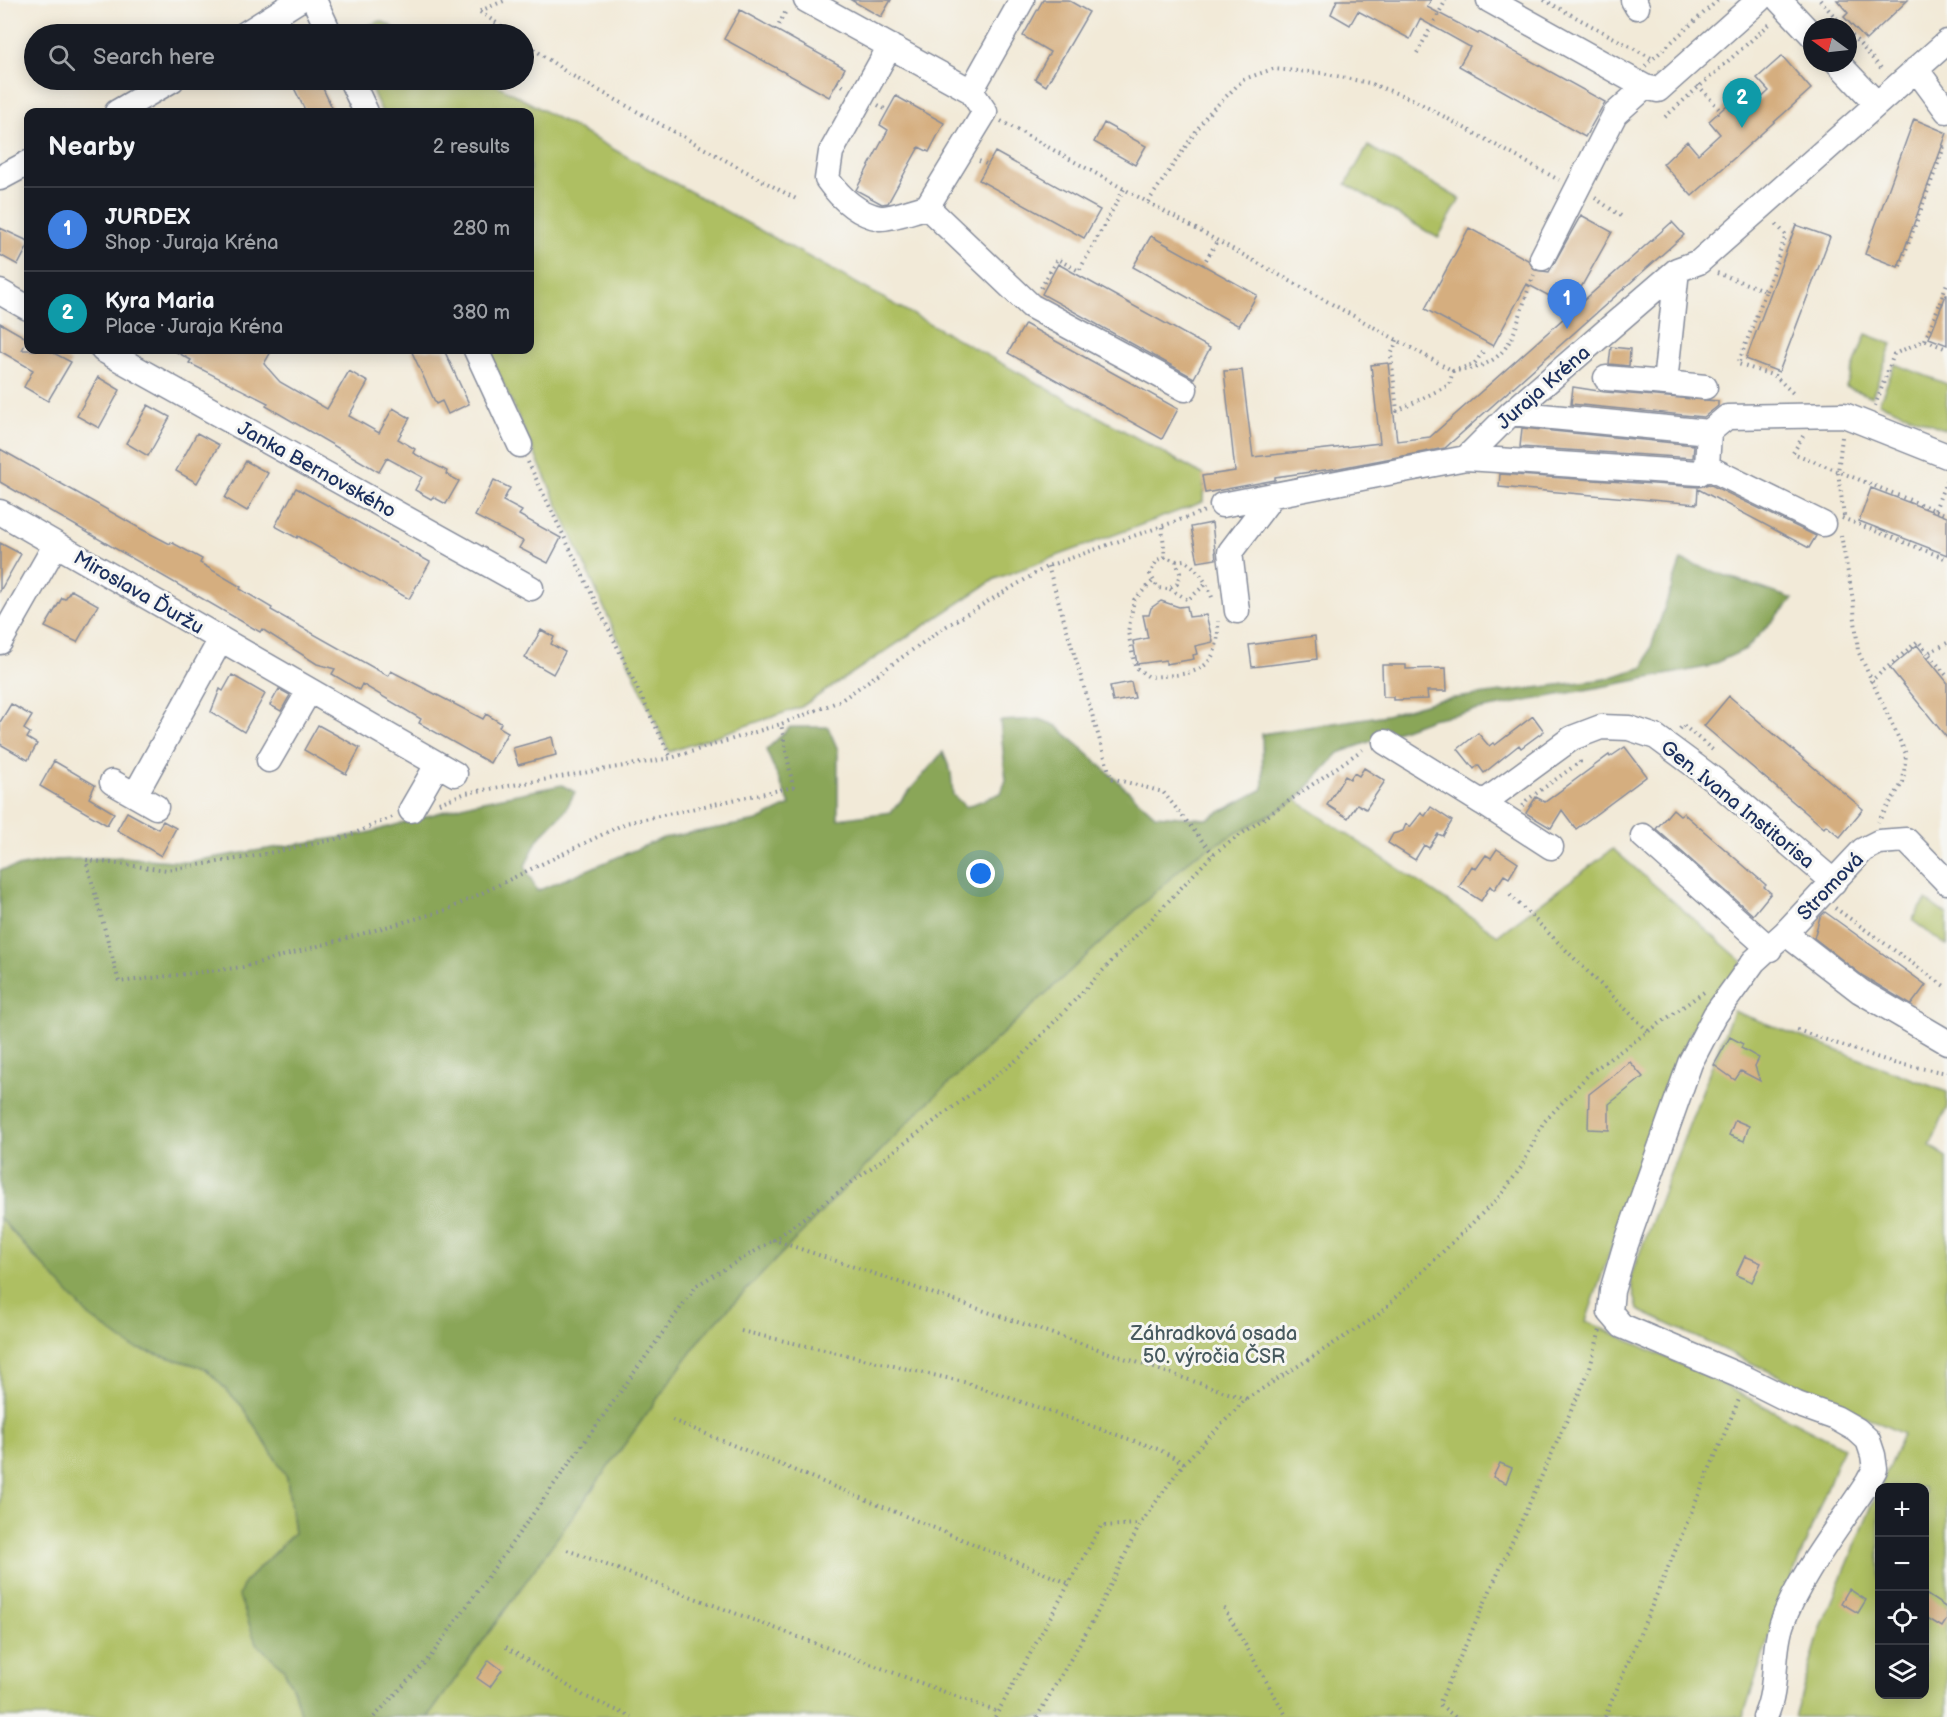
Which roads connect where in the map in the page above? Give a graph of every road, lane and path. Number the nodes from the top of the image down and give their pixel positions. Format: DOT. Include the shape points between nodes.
graph roads {
  1 [pos="299,0"];
  2 [pos="314,0"];
  3 [pos="507,0"];
  4 [pos="792,0"];
  5 [pos="806,0"];
  6 [pos="1022,0"];
  7 [pos="1446,0"];
  8 [pos="1489,0"];
  9 [pos="1544,0"];
  10 [pos="1718,0"];
  11 [pos="1759,0"];
  12 [pos="1820,0"];
  13 [pos="1783,4"];
  14 [pos="1836,18"];
  15 [pos="261,24"];
  16 [pos="325,24"];
  17 [pos="498,24"];
  18 [pos="1803,25"];
  19 [pos="776,30"];
  20 [pos="1857,42"];
  21 [pos="1947,42"];
  22 [pos="890,46"];
  23 [pos="534,49"];
  24 [pos="1417,53"];
  25 [pos="1653,59"];
  26 [pos="1881,68"];
  27 [pos="1916,69"];
  28 [pos="1847,72"];
  29 [pos="1691,77"];
  30 [pos="1638,83"];
  31 [pos="155,90"];
  32 [pos="356,90"];
  33 [pos="971,91"];
  34 [pos="1876,103"];
  35 [pos="124,108"];
  36 [pos="364,108"];
  37 [pos="1719,108"];
  38 [pos="1947,111"];
  39 [pos="985,112"];
  40 [pos="1665,117"];
  41 [pos="1947,147"];
  42 [pos="24,165"];
  43 [pos="0,178"];
  44 [pos="1578,187"];
  45 [pos="1124,189"];
  46 [pos="796,199"];
  47 [pos="1148,202"];
  48 [pos="927,207"];
  49 [pos="1624,218"];
  50 [pos="1771,219"];
  51 [pos="1217,241"];
  52 [pos="1542,258"];
  53 [pos="1203,265"];
  54 [pos="1900,266"];
  55 [pos="1677,270"];
  56 [pos="1712,272"];
  57 [pos="1947,283"];
  58 [pos="1766,291"];
  59 [pos="0,292"];
  60 [pos="1940,303"];
  61 [pos="24,306"];
  62 [pos="1031,306"];
  63 [pos="1947,306"];
  64 [pos="1397,340"];
  65 [pos="1925,340"];
  66 [pos="1947,349"];
  67 [pos="1483,352"];
  68 [pos="110,354"];
  69 [pos="478,354"];
  70 [pos="1453,371"];
  71 [pos="1606,378"];
  72 [pos="1665,383"];
  73 [pos="1705,387"];
  74 [pos="1185,389"];
  75 [pos="1511,413"];
  76 [pos="1844,415"];
  77 [pos="1813,417"];
  78 [pos="1868,424"];
  79 [pos="1709,432"];
  80 [pos="520,445"];
  81 [pos="1947,456"];
  82 [pos="1466,458"];
  83 [pos="1707,467"];
  84 [pos="1838,472"];
  85 [pos="1947,479"];
  86 [pos="1273,495"];
  87 [pos="1222,505"];
  88 [pos="1935,510"];
  89 [pos="0,512"];
  90 [pos="1947,515"];
  91 [pos="1834,521"];
  92 [pos="1162,527"];
  93 [pos="56,544"];
  94 [pos="1165,557"];
  95 [pos="1947,559"];
  96 [pos="1176,561"];
  97 [pos="1048,566"];
  98 [pos="1152,582"];
  99 [pos="1207,583"];
  100 [pos="531,588"];
  101 [pos="1169,588"];
  102 [pos="1214,602"];
  103 [pos="1227,612"];
  104 [pos="221,639"];
  105 [pos="0,642"];
  106 [pos="1947,643"];
  107 [pos="1928,653"];
  108 [pos="1947,676"];
  109 [pos="1870,681"];
  110 [pos="309,691"];
  111 [pos="781,724"];
  112 [pos="1385,742"];
  113 [pos="671,758"];
  114 [pos="268,760"];
  115 [pos="1580,762"];
  116 [pos="112,782"];
  117 [pos="135,795"];
  118 [pos="1483,803"];
  119 [pos="156,807"];
  120 [pos="411,810"];
  121 [pos="1512,822"];
  122 [pos="1644,836"];
  123 [pos="1879,842"];
  124 [pos="1551,847"];
  125 [pos="1213,854"];
  126 [pos="1947,882"];
  127 [pos="1827,889"];
  128 [pos="1510,895"];
  129 [pos="1778,941"];
  130 [pos="1710,988"];
  131 [pos="1947,988"];
  132 [pos="1797,1030"];
  133 [pos="1648,1031"];
  134 [pos="1947,1042"];
  135 [pos="1947,1073"];
  136 [pos="774,1240"];
  137 [pos="1600,1328"];
  138 [pos="741,1331"];
  139 [pos="1742,1391"];
  140 [pos="1246,1399"];
  141 [pos="672,1420"];
  142 [pos="1184,1463"];
  143 [pos="1140,1524"];
  144 [pos="567,1550"];
  145 [pos="1068,1583"];
  146 [pos="1224,1608"];
  147 [pos="506,1647"];
  148 [pos="996,1715"];
  149 [pos="374,1717"];
  150 [pos="632,1717"];
  151 [pos="1037,1717"];
  152 [pos="1287,1717"];
  153 [pos="1455,1717"];
  154 [pos="1605,1717"];
  155 [pos="1765,1717"];
  1 -- 15 [label="street"];
  2 -- 16 [label="street"];
  3 -- 17 [label="path" via="480,12"];
  4 -- 19 [label="path"];
  5 -- 22 [label="street"];
  6 -- 33 [label="street"];
  7 -- 24 [label="path"];
  8 -- 30 [label="street"];
  9 -- 25 [label="path"];
  10 -- 25 [label="path"];
  11 -- 29 [label="street"];
  12 -- 14 [label="path"];
  13 -- 18 [label="street"];
  13 -- 29 [label="path"];
  20 -- 26 [label="path"];
  21 -- 27 [label="street, Juraja Kréna"];
  22 -- 33 [label="street"];
  22 -- 48 [label="street" via="831,152 826,178 839,196 881,218"];
  23 -- 46 [label="path" via="569,74"];
  25 -- 30 [label="path"];
  27 -- 34 [label="street, Juraja Kréna"];
  27 -- 38 [label="street"];
  28 -- 34 [label="street"];
  29 -- 30 [label="street" via="1658,90"];
  29 -- 37 [label="path"];
  29 -- 40 [label="path"];
  30 -- 44 [label="street" via="1615,114"];
  31 -- 35 [label="street"];
  32 -- 36 [label="street"];
  33 -- 39 [label="street"];
  34 -- 55 [label="street, Juraja Kréna" via="1699,262"];
  39 -- 45 [label="path"];
  39 -- 48 [label="street"];
  41 -- 54 [label="path"];
  42 -- 43 [label="street"];
  44 -- 47 [label="path" via="1511,155 1412,99 1369,83 1322,73 1273,69 1244,79 1207,115"];
  44 -- 49 [label="path"];
  44 -- 52 [label="street"];
  45 -- 47 [label="path"];
  45 -- 62 [label="path" via="1079,271 1057,259"];
  47 -- 51 [label="path"];
  48 -- 62 [label="street"];
  50 -- 58 [label="path" via="1786,235"];
  51 -- 53 [label="path"];
  51 -- 64 [label="path"];
  52 -- 70 [label="path" via="1507,346 1487,364"];
  55 -- 72 [label="street"];
  55 -- 75 [label="street, Juraja Kréna"];
  56 -- 58 [label="path"];
  57 -- 60 [label="path"];
  58 -- 77 [label="path" via="1738,363 1775,376 1815,413"];
  59 -- 61 [label="street"];
  60 -- 63 [label="path"];
  60 -- 65 [label="path"];
  62 -- 74 [label="street"];
  64 -- 70 [label="path"];
  64 -- 70 [label="path" via="1391,355 1397,411 1449,385"];
  65 -- 66 [label="path"];
  65 -- 78 [label="path" via="1894,354"];
  67 -- 70 [label="path" via="1474,364"];
  68 -- 100 [label="street, Janka Bernovského"];
  69 -- 80 [label="street"];
  71 -- 72 [label="street"];
  72 -- 73 [label="street"];
  75 -- 79 [label="street"];
  75 -- 82 [label="street, Juraja Kréna"];
  76 -- 77 [label="street"];
  76 -- 78 [label="street"];
  76 -- 84 [label="path"];
  77 -- 79 [label="street" via="1727,417"];
  77 -- 84 [label="path" via="1793,453"];
  78 -- 81 [label="street"];
  79 -- 83 [label="street"];
  80 -- 113 [label="path"];
  82 -- 83 [label="street" via="1700,473"];
  82 -- 86 [label="street"];
  83 -- 91 [label="street"];
  84 -- 88 [label="path"];
  84 -- 91 [label="path"];
  85 -- 88 [label="path"];
  86 -- 87 [label="street"];
  86 -- 103 [label="street" via="1230,552"];
  87 -- 92 [label="path"];
  88 -- 90 [label="path"];
  89 -- 93 [label="street, Miroslava Ďuržu"];
  91 -- 95 [label="path"];
  91 -- 109 [label="path" via="1853,600 1858,651"];
  92 -- 94 [label="path"];
  92 -- 97 [label="path"];
  93 -- 104 [label="street, Miroslava Ďuržu"];
  93 -- 105 [label="street, Miroslava Ďuržu"];
  94 -- 96 [label="path"];
  94 -- 98 [label="path" via="1152,567"];
  96 -- 99 [label="path" via="1191,564"];
  96 -- 101 [label="path" via="1180,573 1177,584"];
  97 -- 111 [label="path" via="945,627 840,701"];
  97 -- 125 [label="path" via="1111,778 1163,792"];
  98 -- 101 [label="path" via="1158,588"];
  98 -- 103 [label="path" via="1134,600 1128,632 1135,667 1149,677 1190,674 1204,667 1219,643"];
  99 -- 101 [label="path" via="1188,600"];
  99 -- 102 [label="path"];
  104 -- 110 [label="street, Miroslava Ďuržu"];
  104 -- 117 [label="street, Miroslava Ďuržu"];
  106 -- 107 [label="path"];
  107 -- 108 [label="path"];
  107 -- 109 [label="path" via="1918,641"];
  109 -- 123 [label="path" via="1906,754 1903,782 1874,828"];
  110 -- 114 [label="street"];
  110 -- 120 [label="street, Miroslava Ďuržu" via="446,769"];
  111 -- 113 [label="path"];
  111 -- 120 [label="path" via="793,787 626,823 447,910 243,967 119,982 86,860 167,870 346,837"];
  112 -- 118 [label="street"];
  112 -- 125 [label="path" via="1371,743"];
  113 -- 120 [label="path" via="466,793"];
  115 -- 121 [label="path" via="1527,800"];
  116 -- 117 [label="street"];
  117 -- 119 [label="street"];
  118 -- 121 [label="street"];
  118 -- 127 [label="street, Gen. Ivana Institorisa" via="1572,738 1601,728 1629,728 1656,737 1704,772"];
  121 -- 124 [label="street"];
  122 -- 129 [label="street"];
  123 -- 126 [label="street, Stromová" via="1906,840"];
  123 -- 127 [label="street, Stromová" via="1863,850"];
  125 -- 136 [label="path" via="1022,1056"];
  127 -- 129 [label="street, Stromová"];
  127 -- 131 [label="path"];
  128 -- 133 [label="path"];
  129 -- 134 [label="street, Stromová"];
  129 -- 155 [label="street" via="1754,962 1721,1006 1690,1063 1625,1247 1610,1312 1622,1326 1836,1418 1868,1440 1875,1469 1782,1623 1772,1702"];
  130 -- 133 [label="path"];
  132 -- 135 [label="path" via="1894,1063"];
  133 -- 140 [label="path" via="1577,1085 1544,1123 1522,1166 1501,1195 1377,1316"];
  136 -- 140 [label="path"];
  136 -- 149 [label="path" via="697,1285 431,1656"];
  137 -- 153 [label="path" via="1589,1371 1439,1704"];
  138 -- 142 [label="path" via="964,1382 1158,1449"];
  139 -- 154 [label="path"];
  140 -- 142 [label="path"];
  141 -- 145 [label="path"];
  142 -- 143 [label="path"];
  143 -- 145 [label="path" via="1101,1526"];
  143 -- 151 [label="path" via="1095,1617"];
  144 -- 148 [label="path"];
  145 -- 148 [label="path"];
  146 -- 152 [label="path"];
  147 -- 150 [label="path" via="585,1696"];
}
